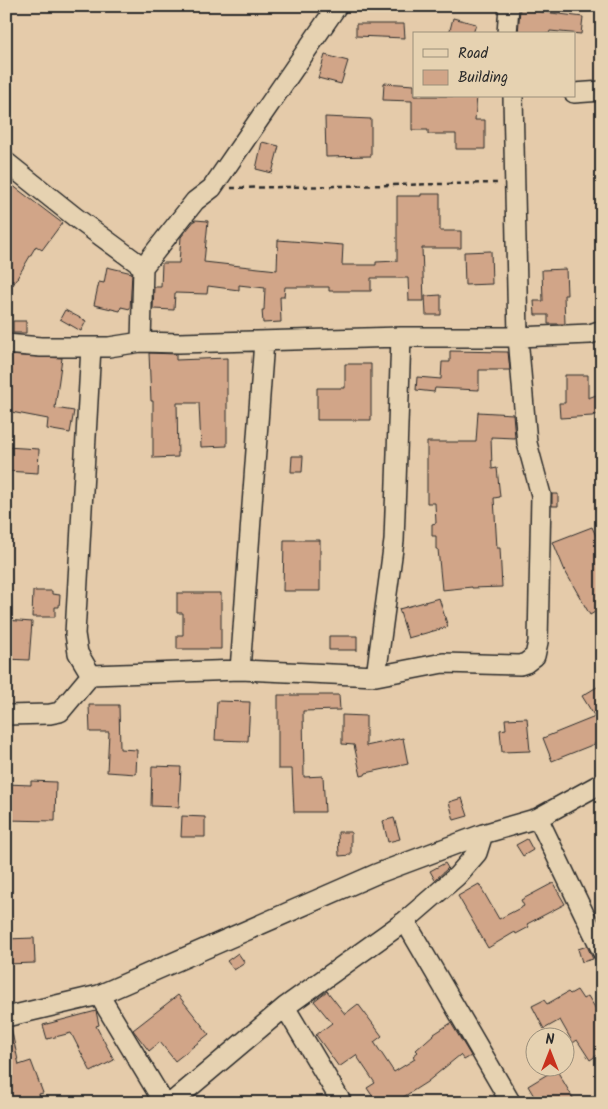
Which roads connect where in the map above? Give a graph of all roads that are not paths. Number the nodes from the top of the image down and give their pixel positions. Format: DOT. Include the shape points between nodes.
graph roads {
  1 [pos="337,6"];
  2 [pos="508,6"];
  3 [pos="507,32"];
  4 [pos="602,91"];
  5 [pos="576,93"];
  6 [pos="519,98"];
  7 [pos="6,162"];
  8 [pos="143,267"];
  9 [pos="602,330"];
  10 [pos="401,337"];
  11 [pos="518,337"];
  12 [pos="264,341"];
  13 [pos="141,342"];
  14 [pos="6,344"];
  15 [pos="91,347"];
  16 [pos="240,670"];
  17 [pos="91,675"];
  18 [pos="376,676"];
  19 [pos="6,714"];
  20 [pos="602,783"];
  21 [pos="538,818"];
  22 [pos="483,834"];
  23 [pos="405,921"];
  24 [pos="602,951"];
  25 [pos="99,995"];
  26 [pos="285,1007"];
  27 [pos="6,1017"];
  28 [pos="164,1103"];
  29 [pos="171,1103"];
  30 [pos="342,1103"];
  31 [pos="511,1103"];
  1 -- 8 [label="street" via="212,188 195,201"];
  2 -- 3 [label="street"];
  4 -- 5 [label="street"];
  6 -- 11 [label="street" via="515,182"];
  7 -- 8 [label="street"];
  8 -- 13 [label="street"];
  9 -- 11 [label="street" via="590,334"];
  10 -- 11 [label="street"];
  10 -- 12 [label="street"];
  10 -- 18 [label="street" via="394,541"];
  11 -- 18 [label="street" via="527,443 541,495 535,656 520,665 443,663"];
  12 -- 13 [label="street"];
  12 -- 16 [label="street"];
  13 -- 15 [label="street"];
  14 -- 15 [label="street"];
  15 -- 17 [label="street" via="75,634 78,653"];
  16 -- 17 [label="street"];
  16 -- 18 [label="street"];
  17 -- 19 [label="street" via="60,712"];
  20 -- 21 [label="street"];
  21 -- 22 [label="street"];
  21 -- 24 [label="street"];
  22 -- 23 [label="street" via="477,853 457,876"];
  22 -- 25 [label="street" via="376,874"];
  23 -- 26 [label="street"];
  23 -- 31 [label="street"];
  25 -- 27 [label="street"];
  25 -- 28 [label="street"];
  26 -- 29 [label="street"];
  26 -- 30 [label="street"];
}
